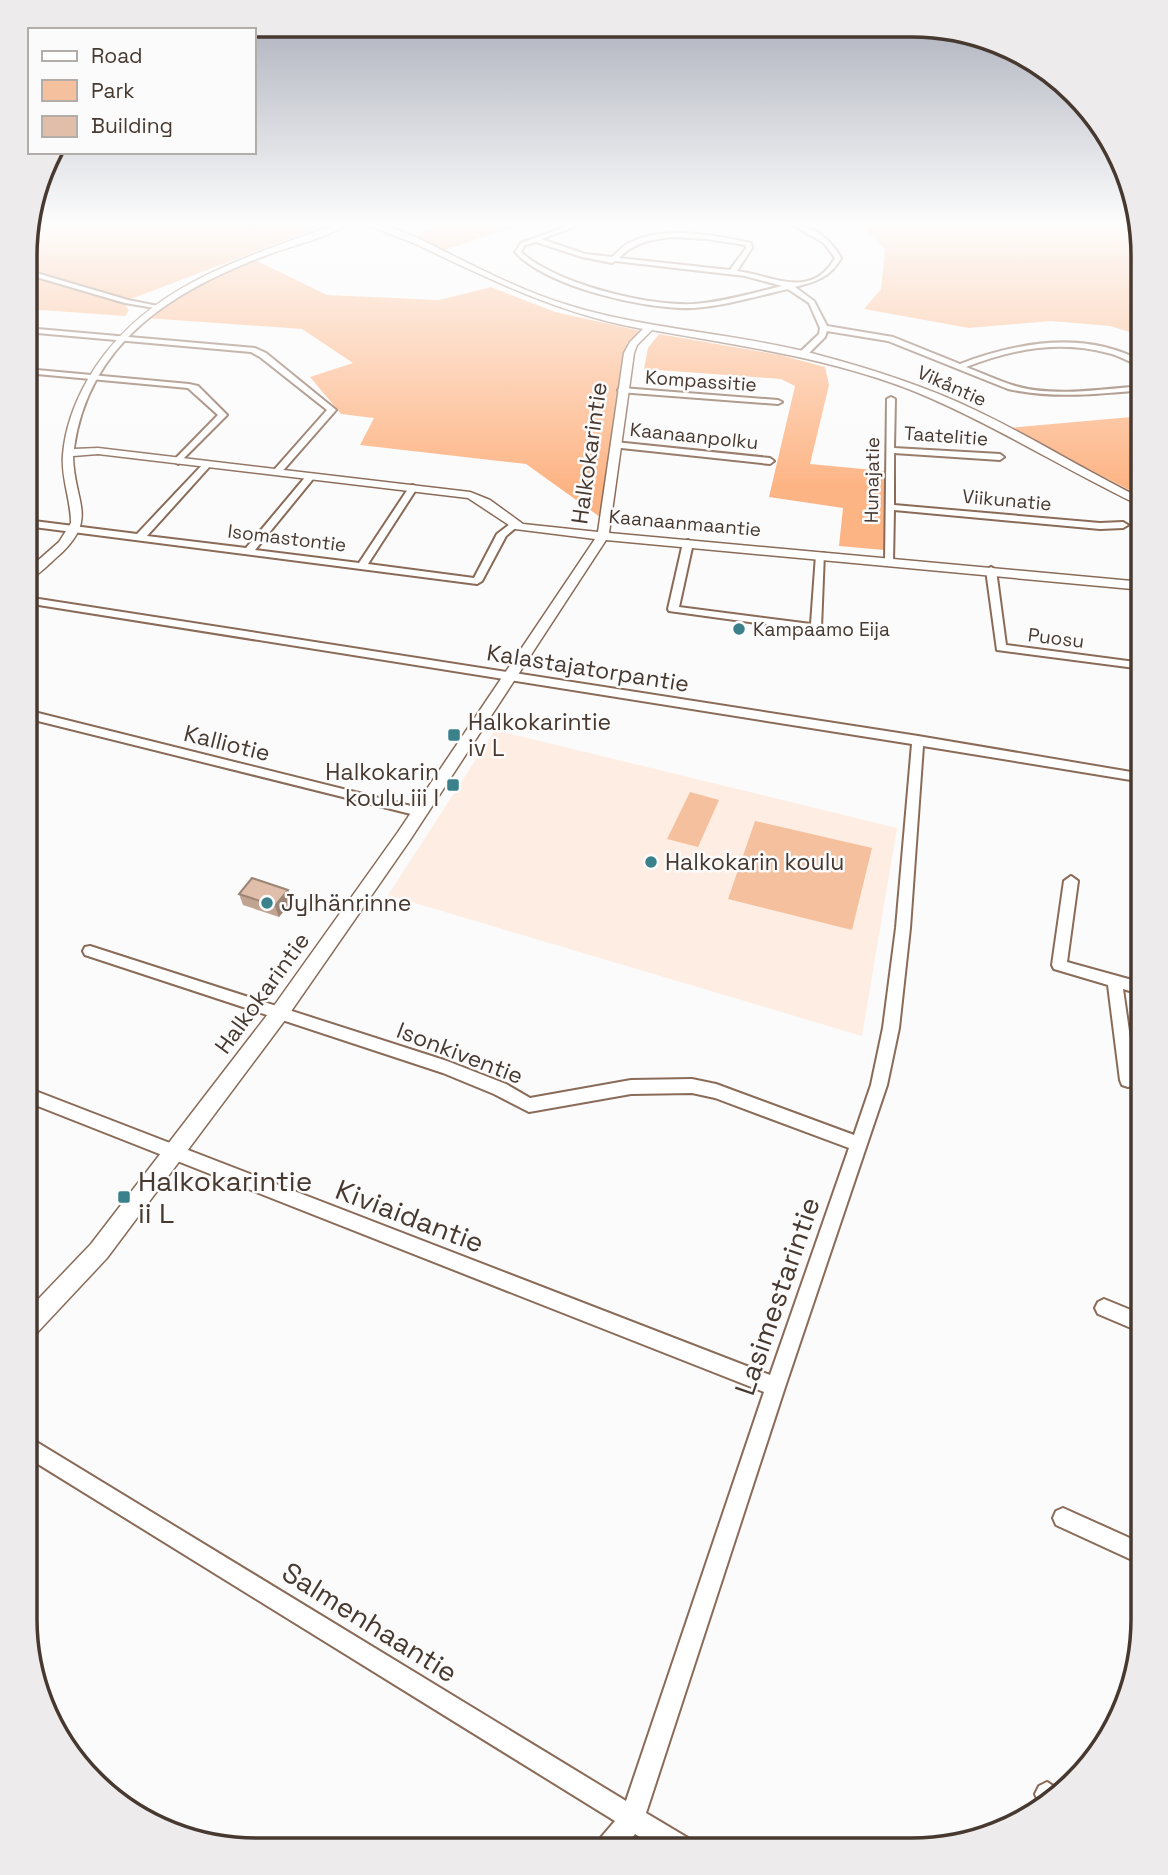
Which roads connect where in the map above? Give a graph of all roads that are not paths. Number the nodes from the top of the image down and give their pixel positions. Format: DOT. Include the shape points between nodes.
graph roads {
  1 [pos="147,312"];
  2 [pos="585,312"];
  3 [pos="817,312"];
  4 [pos="650,327"];
  5 [pos="824,328"];
  6 [pos="37,331"];
  7 [pos="118,338"];
  8 [pos="803,354"];
  9 [pos="1131,360"];
  10 [pos="961,366"];
  11 [pos="37,372"];
  12 [pos="92,377"];
  13 [pos="1131,389"];
  14 [pos="622,390"];
  15 [pos="891,399"];
  16 [pos="778,402"];
  17 [pos="615,445"];
  18 [pos="890,450"];
  19 [pos="68,453"];
  20 [pos="1000,457"];
  21 [pos="178,461"];
  22 [pos="770,461"];
  23 [pos="207,465"];
  24 [pos="276,472"];
  25 [pos="310,477"];
  26 [pos="413,488"];
  27 [pos="1131,497"];
  28 [pos="889,507"];
  29 [pos="37,525"];
  30 [pos="1123,525"];
  31 [pos="513,526"];
  32 [pos="74,530"];
  33 [pos="603,535"];
  34 [pos="140,537"];
  35 [pos="688,543"];
  36 [pos="249,551"];
  37 [pos="821,555"];
  38 [pos="888,562"];
  39 [pos="362,566"];
  40 [pos="37,567"];
  41 [pos="991,570"];
  42 [pos="1131,585"];
  43 [pos="37,602"];
  44 [pos="1131,665"];
  45 [pos="509,678"];
  46 [pos="37,719"];
  47 [pos="918,740"];
  48 [pos="1131,776"];
  49 [pos="419,812"];
  50 [pos="1071,881"];
  51 [pos="90,951"];
  52 [pos="1115,981"];
  53 [pos="1131,986"];
  54 [pos="278,1015"];
  55 [pos="1128,1080"];
  56 [pos="37,1099"];
  57 [pos="859,1144"];
  58 [pos="176,1153"];
  59 [pos="1104,1308"];
  60 [pos="37,1316"];
  61 [pos="1131,1319"];
  62 [pos="775,1387"];
  63 [pos="37,1453"];
  64 [pos="1063,1518"];
  65 [pos="1131,1549"];
  66 [pos="632,1819"];
  67 [pos="617,1838"];
  68 [pos="664,1838"];
  1 -- 7 [label="street"];
  2 -- 4 [label="street, Vikåntie"];
  3 -- 5 [label="street"];
  4 -- 8 [label="street, Vikåntie"];
  4 -- 14 [label="street, Halkokarintie" via="631,348"];
  5 -- 8 [label="street"];
  5 -- 10 [label="street" via="890,339"];
  6 -- 7 [label="street"];
  7 -- 12 [label="street"];
  7 -- 24 [label="street" via="258,352 328,405 331,410"];
  8 -- 27 [label="street, Vikåntie" via="868,371 953,404"];
  9 -- 10 [label="street" via="1110,351 1075,346 1009,350"];
  10 -- 13 [label="street" via="1011,387 1045,393"];
  11 -- 12 [label="street"];
  12 -- 19 [label="street" via="73,425"];
  12 -- 21 [label="street" via="193,387 222,413"];
  14 -- 16 [label="street, Kompassitie"];
  14 -- 17 [label="street, Halkokarintie"];
  15 -- 18 [label="street, Hunajatie"];
  17 -- 22 [label="street, Kaanaanpolku"];
  17 -- 33 [label="street, Halkokarintie"];
  18 -- 20 [label="street, Taatelitie"];
  18 -- 28 [label="street, Hunajatie"];
  19 -- 21 [label="street" via="98,451"];
  19 -- 32 [label="street" via="77,522"];
  21 -- 23 [label="street"];
  23 -- 24 [label="street"];
  23 -- 34 [label="street"];
  24 -- 25 [label="street"];
  25 -- 26 [label="street"];
  25 -- 36 [label="street"];
  26 -- 31 [label="street" via="475,496"];
  26 -- 39 [label="street"];
  28 -- 30 [label="street, Viikunatie"];
  28 -- 38 [label="street, Hunajatie"];
  29 -- 32 [label="street, Isomastontie"];
  31 -- 33 [label="street, Kaanaanmaantie"];
  31 -- 39 [label="street, Isomastontie" via="502,534 477,581"];
  32 -- 34 [label="street, Isomastontie"];
  32 -- 40 [label="street"];
  33 -- 35 [label="street, Kaanaanmaantie"];
  33 -- 45 [label="street, Halkokarintie"];
  34 -- 36 [label="street, Isomastontie"];
  35 -- 37 [label="street, Kaanaanmaantie"];
  35 -- 37 [label="street" via="673,609 816,628"];
  36 -- 39 [label="street, Isomastontie"];
  37 -- 38 [label="street, Kaanaanmaantie"];
  38 -- 41 [label="street, Kaanaanmaantie"];
  41 -- 42 [label="street, Kaanaanmaantie"];
  41 -- 44 [label="street, Puosu" via="1002,649"];
  43 -- 45 [label="street, Kalastajatorpantie"];
  45 -- 47 [label="street, Kalastajatorpantie"];
  45 -- 49 [label="street, Halkokarintie"];
  46 -- 49 [label="street, Kalliotie"];
  47 -- 48 [label="street, Kalastajatorpantie"];
  47 -- 57 [label="street, Lasimestarintie" via="891,1028 879,1085"];
  49 -- 54 [label="street, Halkokarintie"];
  50 -- 52 [label="street" via="1059,965"];
  51 -- 54 [label="street, Isonkiventie"];
  52 -- 53 [label="street"];
  52 -- 55 [label="street"];
  54 -- 57 [label="street, Isonkiventie" via="447,1068 529,1105 631,1087 692,1086"];
  54 -- 58 [label="street, Halkokarintie"];
  56 -- 58 [label="street, Kiviaidantie"];
  57 -- 62 [label="street, Lasimestarintie"];
  58 -- 60 [label="street, Halkokarintie" via="99,1251"];
  58 -- 62 [label="street, Kiviaidantie"];
  59 -- 61 [label="street"];
  62 -- 66 [label="street, Lasimestarintie"];
  63 -- 66 [label="street, Salmenhaantie"];
  64 -- 65 [label="street"];
  66 -- 67 [label="street, Lasimestarintie"];
  66 -- 68 [label="street, Salmenhaantie"];
}
